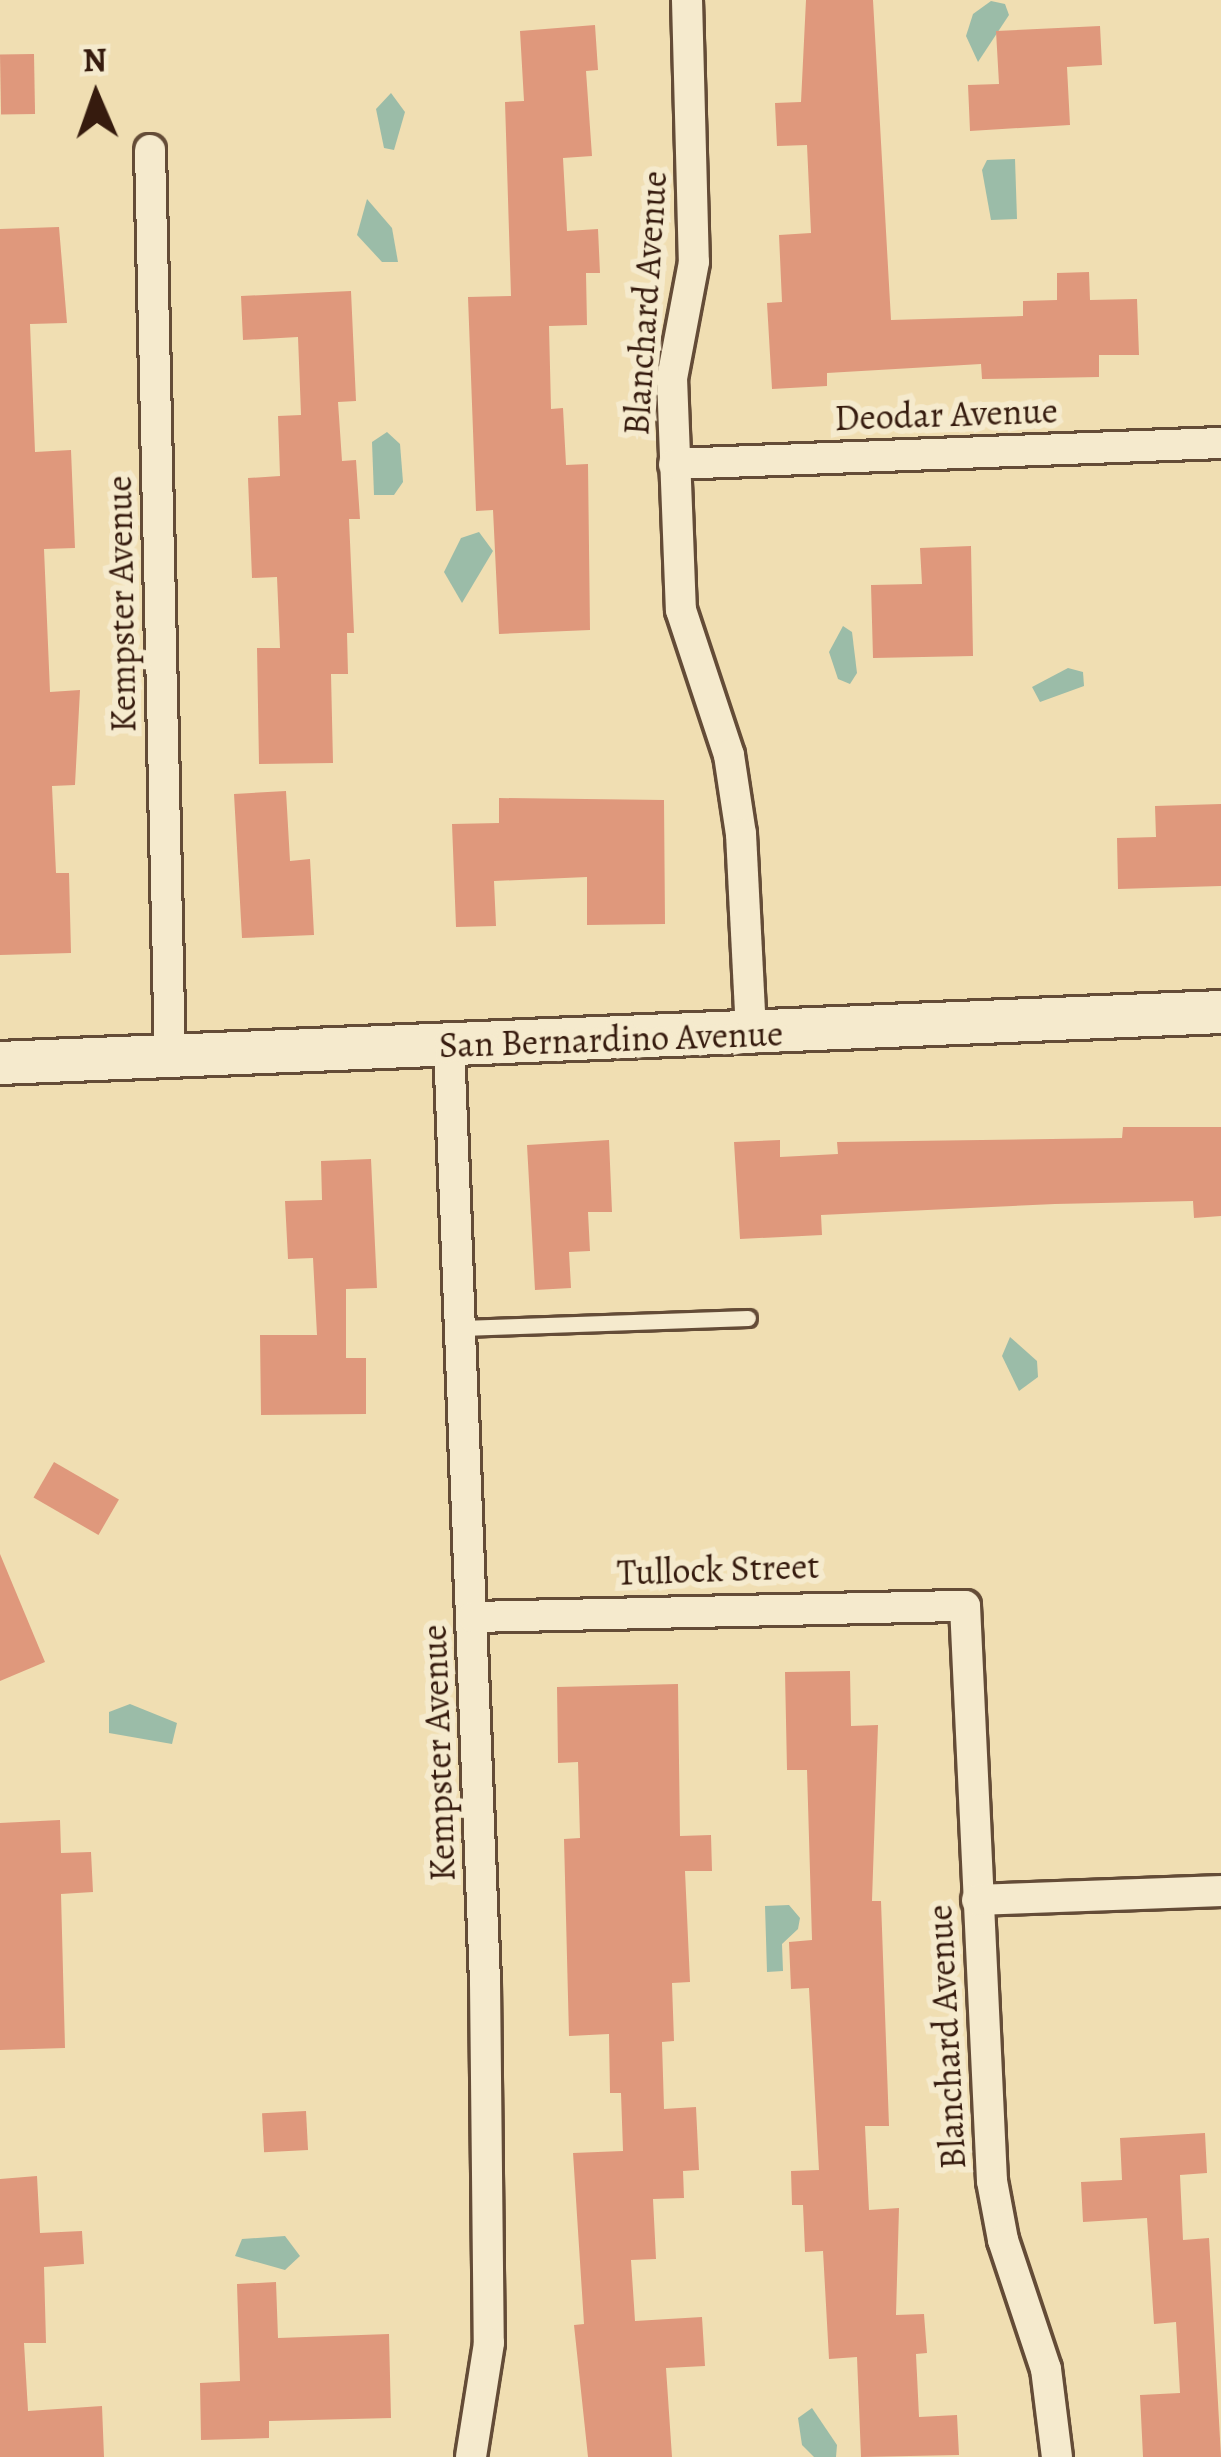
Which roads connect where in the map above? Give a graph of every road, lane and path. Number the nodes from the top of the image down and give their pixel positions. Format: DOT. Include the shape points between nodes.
graph roads {
  1 [pos="687,0"];
  2 [pos="150,150"];
  3 [pos="1221,443"];
  4 [pos="674,464"];
  5 [pos="1221,1012"];
  6 [pos="751,1034"];
  7 [pos="449,1045"];
  8 [pos="170,1056"];
  9 [pos="0,1063"];
  10 [pos="748,1318"];
  11 [pos="462,1328"];
  12 [pos="964,1606"];
  13 [pos="473,1617"];
  14 [pos="1221,1891"];
  15 [pos="977,1900"];
  16 [pos="471,2457"];
  17 [pos="1057,2457"];
  1 -- 4 [label="street, Blanchard Avenue" via="694,262 672,378"];
  2 -- 8 [label="street, Kempster Avenue"];
  3 -- 4 [label="street, Deodar Avenue"];
  4 -- 6 [label="street, Blanchard Avenue" via="681,610 728,755 741,834"];
  5 -- 6 [label="main road, San Bernardino Avenue"];
  6 -- 7 [label="main road, San Bernardino Avenue"];
  7 -- 8 [label="main road, San Bernardino Avenue"];
  7 -- 11 [label="street, Kempster Avenue"];
  8 -- 9 [label="main road, San Bernardino Avenue"];
  10 -- 11 [label="lane"];
  11 -- 13 [label="street, Kempster Avenue"];
  12 -- 13 [label="street, Tullock Street"];
  12 -- 15 [label="street, Blanchard Avenue"];
  13 -- 16 [label="street, Kempster Avenue" via="489,2343"];
  14 -- 15 [label="street"];
  15 -- 17 [label="street, Blanchard Avenue" via="996,2211 1046,2369"];
}
